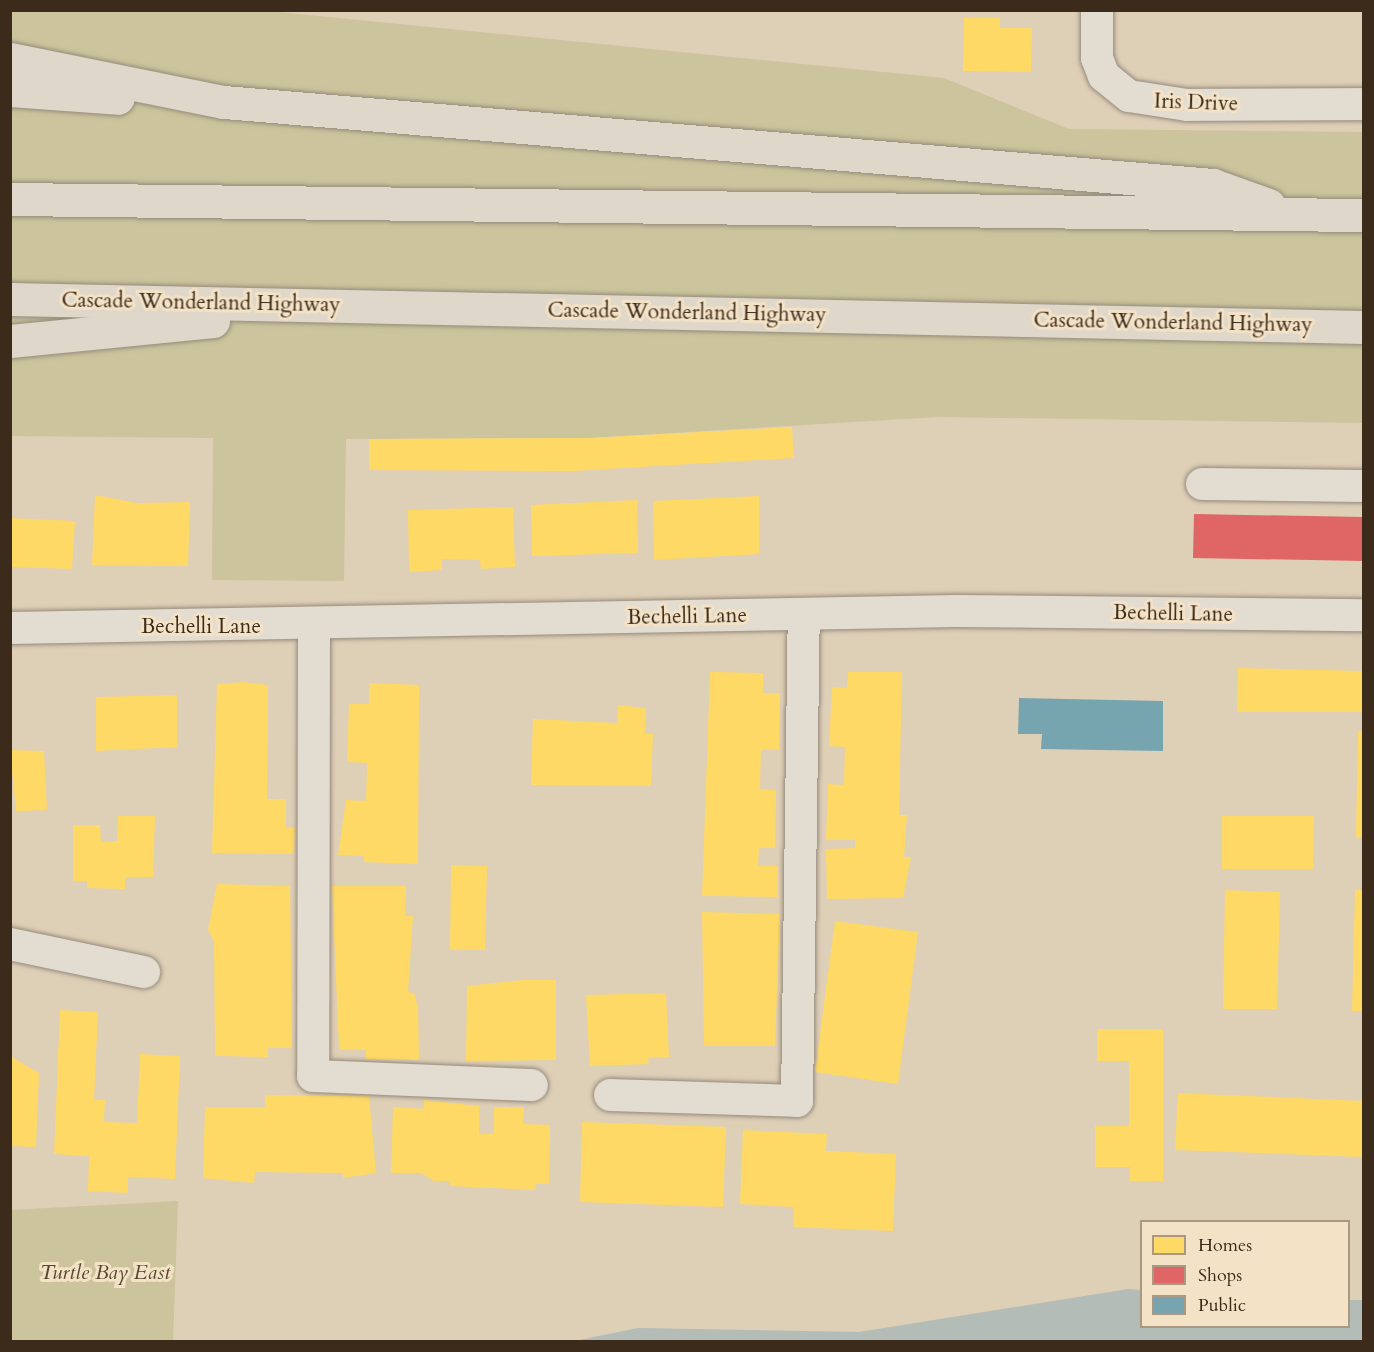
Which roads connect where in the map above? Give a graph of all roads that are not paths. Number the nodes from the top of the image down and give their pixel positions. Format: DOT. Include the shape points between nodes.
graph roads {
  1 [pos="1096,10"];
  2 [pos="10,59"];
  3 [pos="10,90"];
  4 [pos="167,94"];
  5 [pos="1364,104"];
  6 [pos="10,199"];
  7 [pos="1293,214"];
  8 [pos="1364,215"];
  9 [pos="10,299"];
  10 [pos="349,306"];
  11 [pos="1364,327"];
  12 [pos="10,341"];
  13 [pos="1202,484"];
  14 [pos="1364,486"];
  15 [pos="804,614"];
  16 [pos="1364,615"];
  17 [pos="314,626"];
  18 [pos="10,628"];
  19 [pos="10,945"];
  20 [pos="144,972"];
  21 [pos="532,1085"];
  22 [pos="610,1095"];
  1 -- 5 [label="street, Iris Drive" via="1097,58 1104,76 1129,96 1187,105"];
  2 -- 4 [label="highway" via="128,81"];
  3 -- 4 [label="highway" via="125,99"];
  4 -- 7 [label="highway" via="644,140 1213,185"];
  6 -- 7 [label="highway"];
  7 -- 8 [label="highway"];
  9 -- 10 [label="highway, Cascade Wonderland Highway"];
  10 -- 11 [label="highway, Cascade Wonderland Highway"];
  10 -- 12 [label="highway"];
  13 -- 14 [label="street"];
  15 -- 16 [label="street, Bechelli Lane"];
  15 -- 17 [label="street, Bechelli Lane"];
  15 -- 22 [label="street" via="797,1101"];
  17 -- 18 [label="street, Bechelli Lane"];
  17 -- 21 [label="street" via="313,1076"];
  19 -- 20 [label="street"];
}
